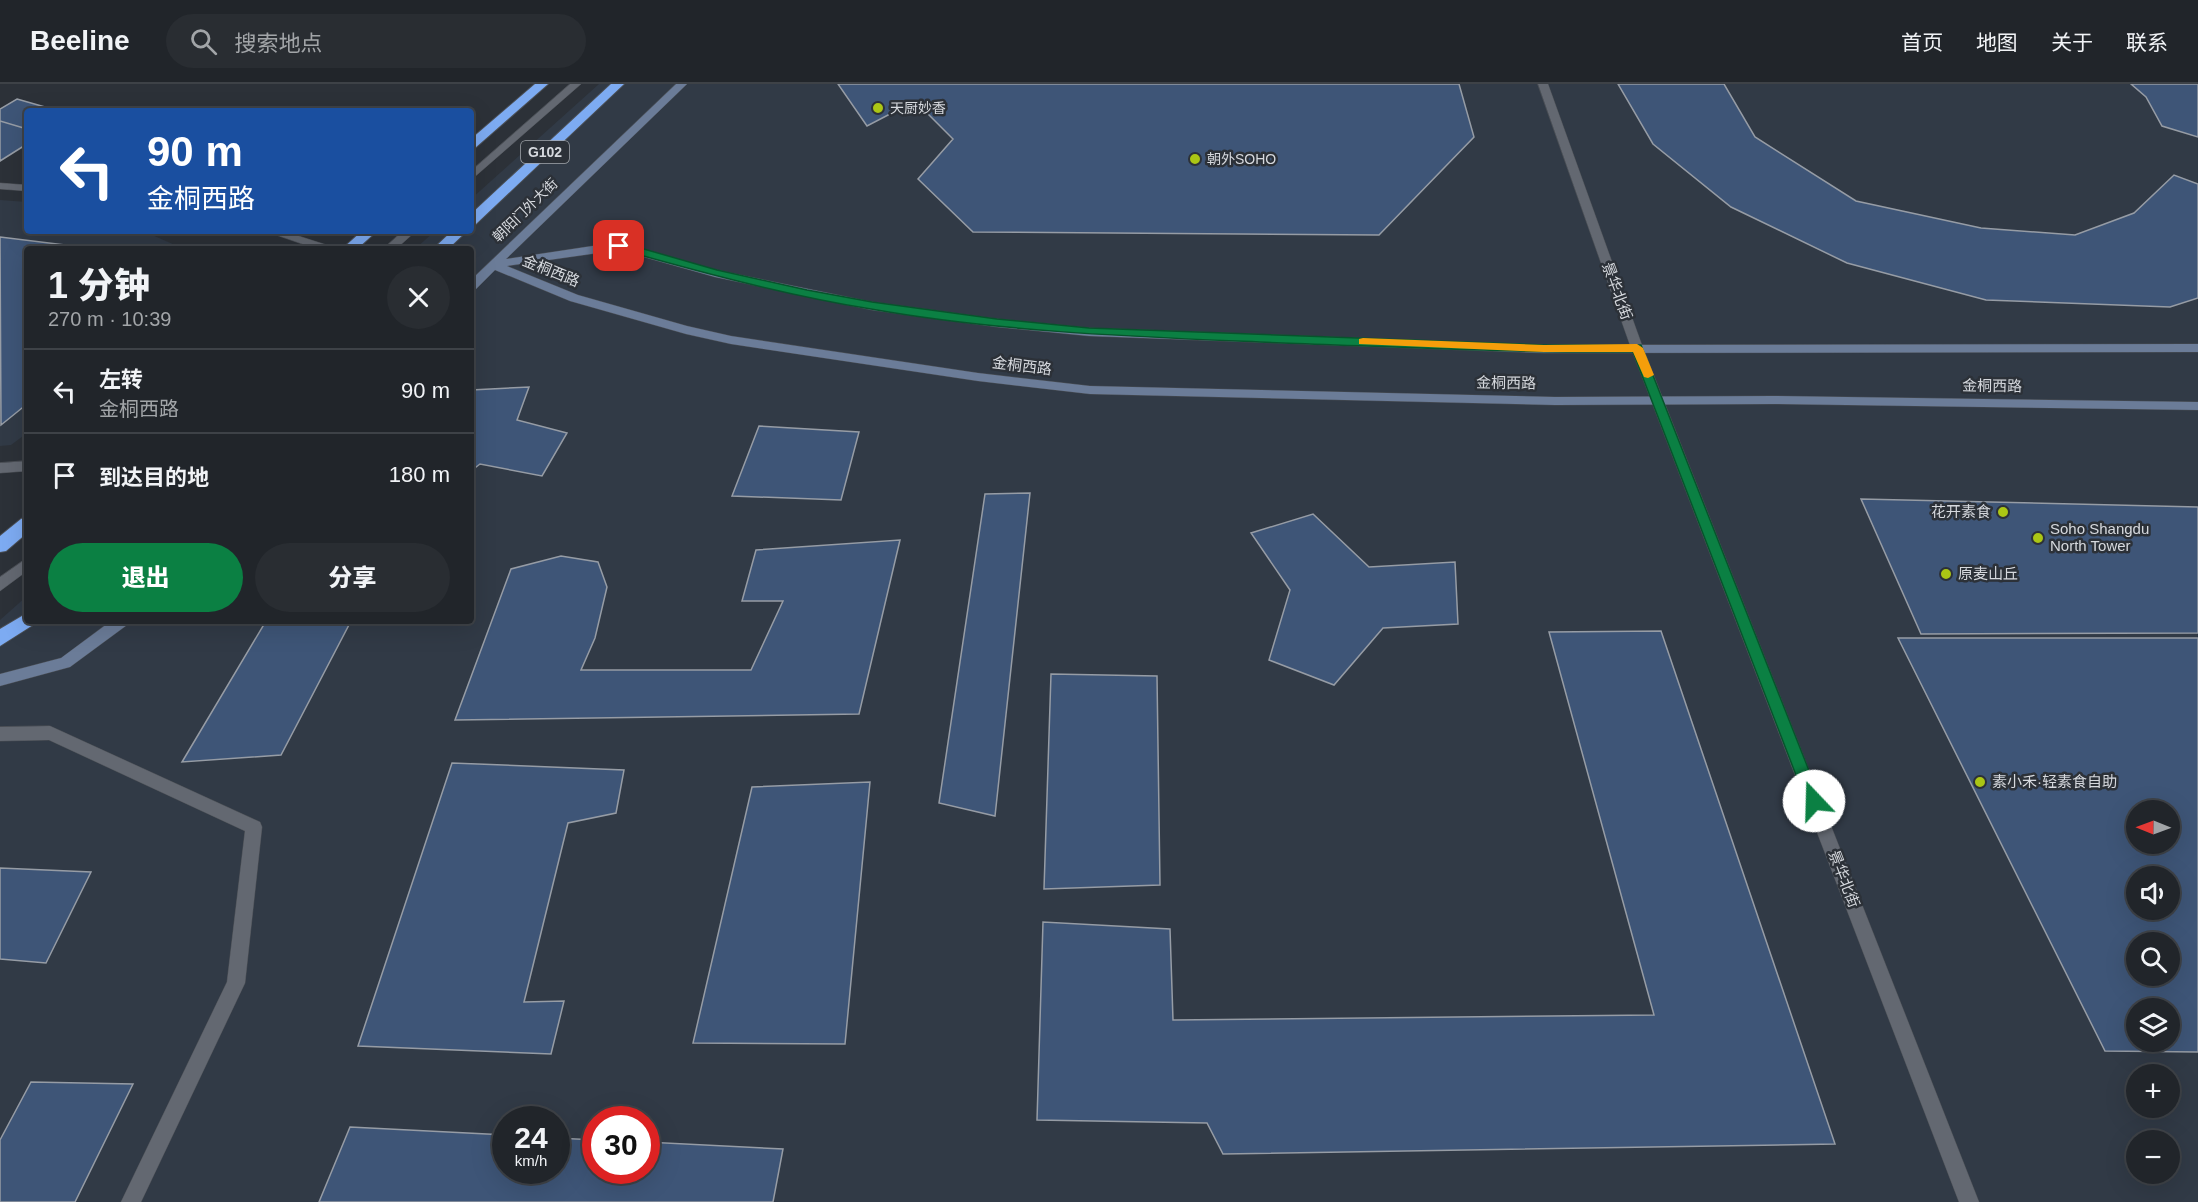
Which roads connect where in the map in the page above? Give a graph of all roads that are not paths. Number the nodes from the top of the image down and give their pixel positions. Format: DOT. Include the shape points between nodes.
graph roads {
  1 [pos="542,84"];
  2 [pos="576,84"];
  3 [pos="618,84"];
  4 [pos="681,84"];
  5 [pos="1543,84"];
  6 [pos="474,142"];
  7 [pos="474,174"];
  8 [pos="0,186"];
  9 [pos="24,188"];
  10 [pos="474,218"];
  11 [pos="281,234"];
  12 [pos="366,234"];
  13 [pos="406,234"];
  14 [pos="457,234"];
  15 [pos="319,246"];
  16 [pos="352,246"];
  17 [pos="392,246"];
  18 [pos="444,246"];
  19 [pos="493,265"];
  20 [pos="474,283"];
  21 [pos="1637,348"];
  22 [pos="2198,348"];
  23 [pos="1658,400"];
  24 [pos="2198,406"];
  25 [pos="24,466"];
  26 [pos="0,468"];
  27 [pos="24,526"];
  28 [pos="0,546"];
  29 [pos="24,566"];
  30 [pos="0,585"];
  31 [pos="24,622"];
  32 [pos="118,624"];
  33 [pos="0,639"];
  34 [pos="0,680"];
  35 [pos="0,734"];
  36 [pos="131,1202"];
  37 [pos="1970,1202"];
  1 -- 6 [label="highway"];
  2 -- 7 [label="street"];
  3 -- 10 [label="highway, 朝阳门外大街 / G102"];
  4 -- 19 [label="main road, 朝阳门外大街"];
  5 -- 21 [label="street, 景华北街"];
  8 -- 9 [label="street"];
  11 -- 15 [label="street"];
  12 -- 16 [label="highway"];
  13 -- 17 [label="street"];
  14 -- 18 [label="highway"];
  19 -- 20 [label="main road, 朝阳门外大街"];
  19 -- 21 [label="main road, 金桐西路" via="619,246 807,293 997,323 1089,332 1544,349"];
  19 -- 23 [label="main road, 金桐西路" via="574,298 720,338 1034,384 1090,390"];
  21 -- 22 [label="main road, 金桐西路"];
  21 -- 23 [label="street, 景华北街"];
  23 -- 24 [label="main road, 金桐西路"];
  23 -- 37 [label="street, 景华北街"];
  25 -- 26 [label="street"];
  27 -- 28 [label="highway"];
  29 -- 30 [label="street"];
  31 -- 33 [label="highway"];
  32 -- 34 [label="main road" via="64,663"];
  35 -- 36 [label="street" via="50,733 254,827 236,983"];
}
